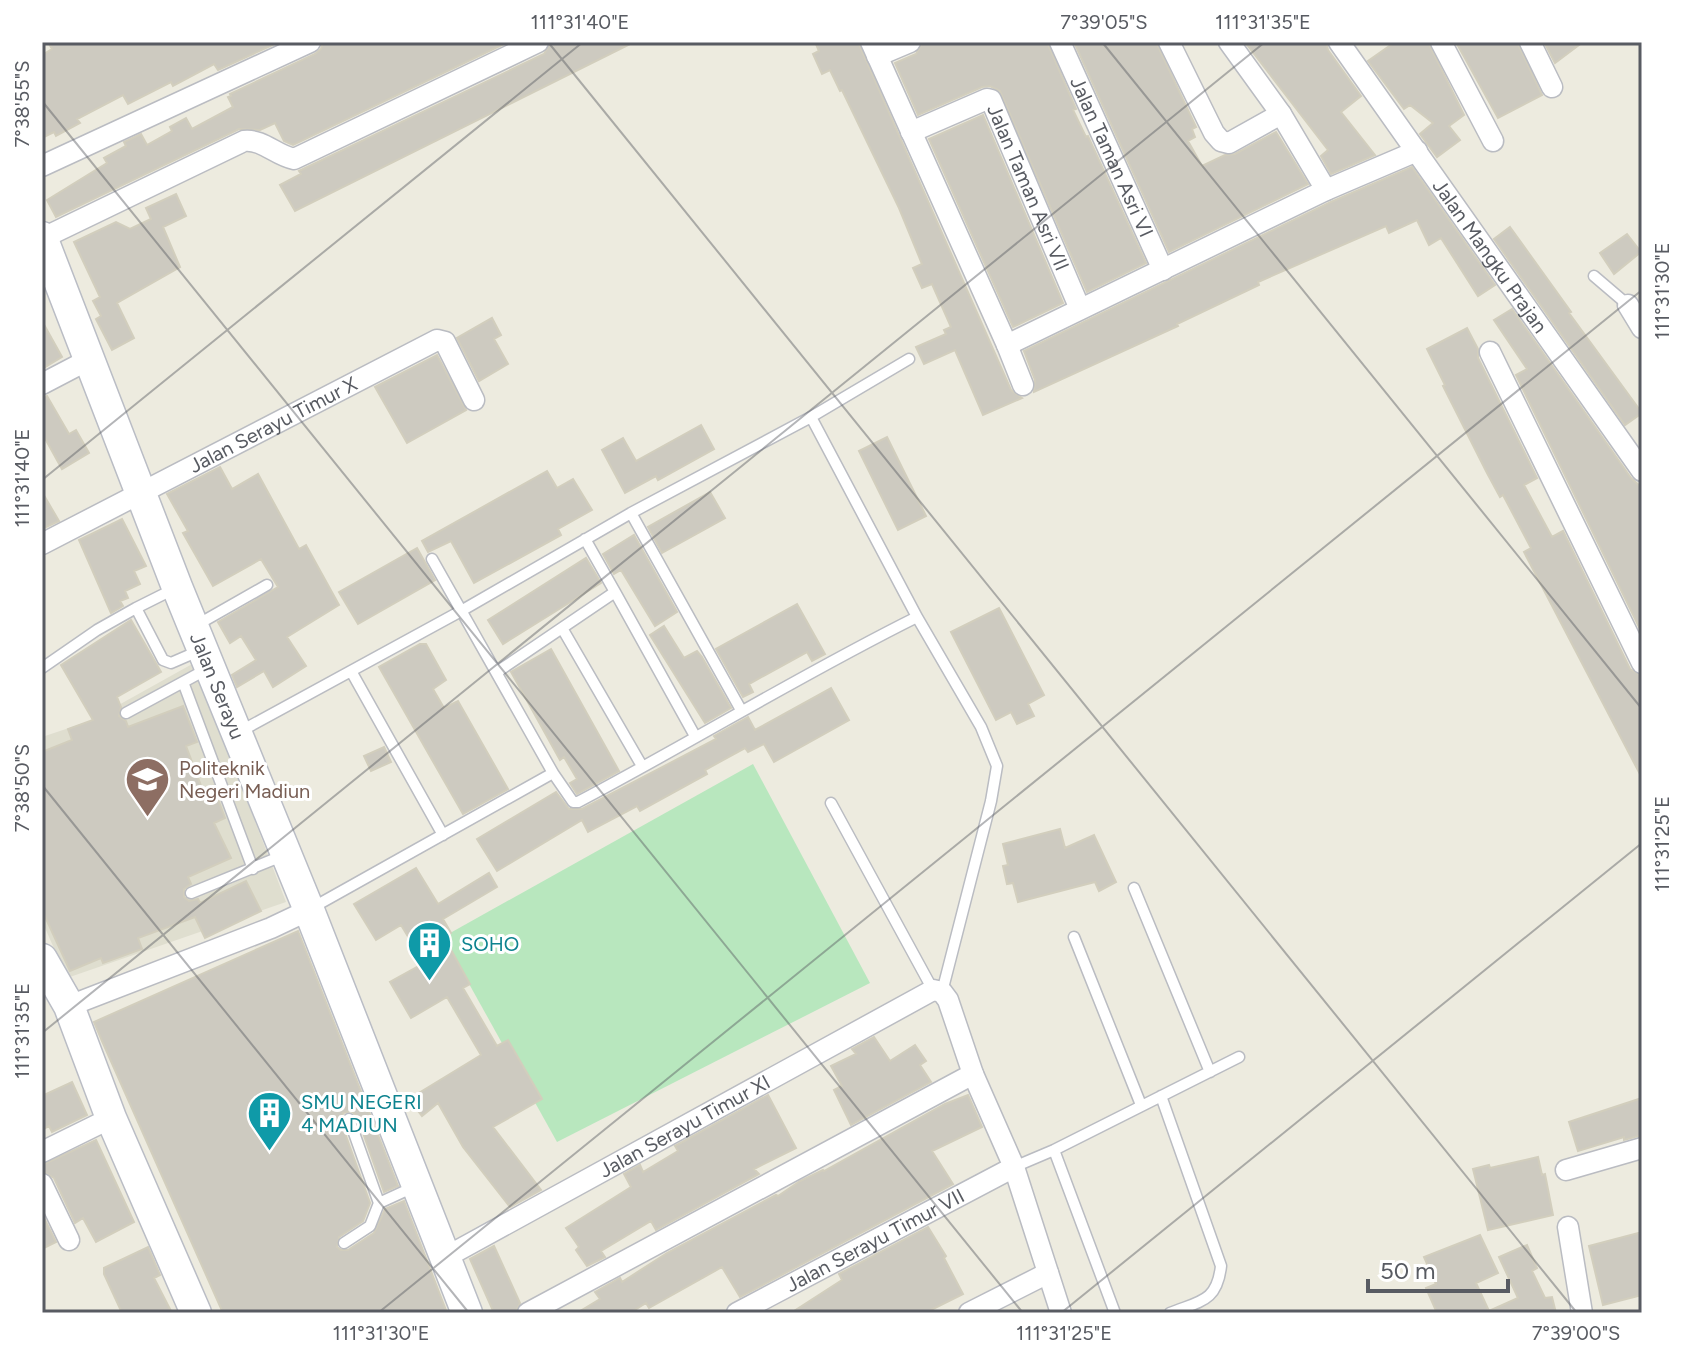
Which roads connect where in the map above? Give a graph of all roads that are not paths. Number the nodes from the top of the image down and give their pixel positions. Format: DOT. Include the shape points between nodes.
graph roads {
  1 [pos="310,42"];
  2 [pos="538,42"];
  3 [pos="910,42"];
  4 [pos="1060,42"];
  5 [pos="1169,42"];
  6 [pos="1229,42"];
  7 [pos="1339,42"];
  8 [pos="1441,42"];
  9 [pos="1530,42"];
  10 [pos="874,49"];
  11 [pos="1552,87"];
  12 [pos="1281,114"];
  13 [pos="911,132"];
  14 [pos="1493,141"];
  15 [pos="1417,151"];
  16 [pos="42,166"];
  17 [pos="1326,190"];
  18 [pos="42,238"];
  19 [pos="1163,270"];
  20 [pos="1594,276"];
  21 [pos="1635,305"];
  22 [pos="1080,309"];
  23 [pos="1642,328"];
  24 [pos="1007,345"];
  25 [pos="1490,352"];
  26 [pos="909,359"];
  27 [pos="88,360"];
  28 [pos="42,384"];
  29 [pos="1023,385"];
  30 [pos="474,400"];
  31 [pos="811,417"];
  32 [pos="1642,471"];
  33 [pos="140,493"];
  34 [pos="631,513"];
  35 [pos="585,539"];
  36 [pos="42,544"];
  37 [pos="432,559"];
  38 [pos="267,585"];
  39 [pos="177,587"];
  40 [pos="615,592"];
  41 [pos="136,608"];
  42 [pos="461,611"];
  43 [pos="917,617"];
  44 [pos="562,628"];
  45 [pos="202,648"];
  46 [pos="1642,663"];
  47 [pos="42,668"];
  48 [pos="351,671"];
  49 [pos="497,672"];
  50 [pos="183,682"];
  51 [pos="741,710"];
  52 [pos="126,713"];
  53 [pos="235,734"];
  54 [pos="695,736"];
  55 [pos="642,766"];
  56 [pos="553,773"];
  57 [pos="831,803"];
  58 [pos="443,835"];
  59 [pos="285,855"];
  60 [pos="253,869"];
  61 [pos="1134,888"];
  62 [pos="191,893"];
  63 [pos="309,910"];
  64 [pos="1074,937"];
  65 [pos="42,959"];
  66 [pos="933,992"];
  67 [pos="69,1006"];
  68 [pos="1239,1057"];
  69 [pos="1210,1072"];
  70 [pos="973,1074"];
  71 [pos="1161,1096"];
  72 [pos="1141,1105"];
  73 [pos="111,1118"];
  74 [pos="349,1119"];
  75 [pos="1642,1148"];
  76 [pos="1054,1150"];
  77 [pos="42,1152"];
  78 [pos="1014,1167"];
  79 [pos="1566,1170"];
  80 [pos="42,1184"];
  81 [pos="417,1186"];
  82 [pos="379,1203"];
  83 [pos="1568,1227"];
  84 [pos="69,1240"];
  85 [pos="344,1243"];
  86 [pos="446,1257"];
  87 [pos="1048,1273"];
  88 [pos="769,1305"];
  89 [pos="196,1313"];
  90 [pos="467,1313"];
  91 [pos="528,1313"];
  92 [pos="737,1313"];
  93 [pos="969,1313"];
  94 [pos="1061,1313"];
  95 [pos="1115,1313"];
  96 [pos="1170,1313"];
  97 [pos="1582,1313"];
  1 -- 16 [label="street"];
  2 -- 18 [label="street" via="294,159 256,140 244,141"];
  3 -- 10 [label="street"];
  4 -- 19 [label="street, Jalan Taman Asri VI"];
  5 -- 12 [label="street" via="1221,141 1229,143"];
  6 -- 12 [label="street"];
  7 -- 15 [label="street, Jalan Mangku Prajan"];
  8 -- 14 [label="street"];
  9 -- 11 [label="street"];
  10 -- 13 [label="street"];
  12 -- 17 [label="street"];
  13 -- 22 [label="street, Jalan Taman Asri VII" via="991,100"];
  13 -- 24 [label="street"];
  15 -- 17 [label="street"];
  15 -- 32 [label="street, Jalan Mangku Prajan"];
  17 -- 19 [label="street"];
  18 -- 27 [label="main road, Jalan Serayu"];
  19 -- 22 [label="street"];
  20 -- 21 [label="lane"];
  21 -- 23 [label="street"];
  22 -- 24 [label="street"];
  24 -- 29 [label="street"];
  25 -- 46 [label="street"];
  26 -- 31 [label="lane"];
  27 -- 28 [label="street"];
  27 -- 33 [label="main road, Jalan Serayu"];
  30 -- 33 [label="street, Jalan Serayu Timur X" via="445,342 437,340"];
  31 -- 34 [label="lane"];
  31 -- 43 [label="lane"];
  33 -- 36 [label="street, Jalan Serayu Timur X"];
  33 -- 39 [label="main road, Jalan Serayu"];
  34 -- 35 [label="lane"];
  34 -- 51 [label="lane"];
  35 -- 40 [label="lane"];
  35 -- 42 [label="lane"];
  37 -- 42 [label="lane"];
  38 -- 45 [label="lane"];
  39 -- 41 [label="lane"];
  39 -- 45 [label="main road, Jalan Serayu"];
  40 -- 44 [label="lane"];
  40 -- 54 [label="lane"];
  41 -- 45 [label="lane" via="163,660 171,663"];
  41 -- 47 [label="lane"];
  42 -- 48 [label="lane"];
  42 -- 49 [label="lane"];
  43 -- 51 [label="lane"];
  43 -- 66 [label="lane" via="981,727 997,766"];
  44 -- 49 [label="lane"];
  44 -- 55 [label="lane"];
  45 -- 50 [label="lane"];
  45 -- 53 [label="main road, Jalan Serayu"];
  48 -- 53 [label="lane"];
  48 -- 58 [label="lane"];
  49 -- 56 [label="lane"];
  50 -- 52 [label="lane"];
  50 -- 60 [label="lane"];
  51 -- 54 [label="lane"];
  53 -- 59 [label="main road, Jalan Serayu"];
  54 -- 55 [label="lane"];
  55 -- 56 [label="lane" via="578,802 567,798"];
  56 -- 58 [label="lane"];
  57 -- 66 [label="lane"];
  58 -- 63 [label="lane"];
  59 -- 60 [label="lane"];
  59 -- 63 [label="main road, Jalan Serayu"];
  60 -- 62 [label="lane"];
  61 -- 69 [label="lane"];
  63 -- 67 [label="street"];
  63 -- 81 [label="main road, Jalan Serayu"];
  64 -- 72 [label="lane"];
  65 -- 67 [label="main road"];
  66 -- 70 [label="street" via="948,1000"];
  66 -- 86 [label="street, Jalan Serayu Timur XI"];
  67 -- 73 [label="main road"];
  68 -- 69 [label="lane"];
  69 -- 71 [label="lane"];
  70 -- 78 [label="street"];
  70 -- 91 [label="street"];
  71 -- 72 [label="lane"];
  71 -- 96 [label="lane" via="1221,1266 1219,1285 1210,1297"];
  72 -- 76 [label="lane"];
  73 -- 77 [label="street"];
  73 -- 89 [label="main road"];
  74 -- 82 [label="lane"];
  75 -- 79 [label="street"];
  76 -- 78 [label="lane"];
  76 -- 95 [label="lane"];
  78 -- 87 [label="street"];
  78 -- 88 [label="street, Jalan Serayu Timur VII"];
  80 -- 84 [label="street"];
  81 -- 82 [label="lane"];
  81 -- 86 [label="main road, Jalan Serayu"];
  82 -- 85 [label="lane" via="370,1226"];
  83 -- 97 [label="street"];
  86 -- 90 [label="main road, Jalan Serayu"];
  87 -- 93 [label="street"];
  87 -- 94 [label="street"];
  88 -- 92 [label="street, Jalan Serayu Timur VII"];
}
